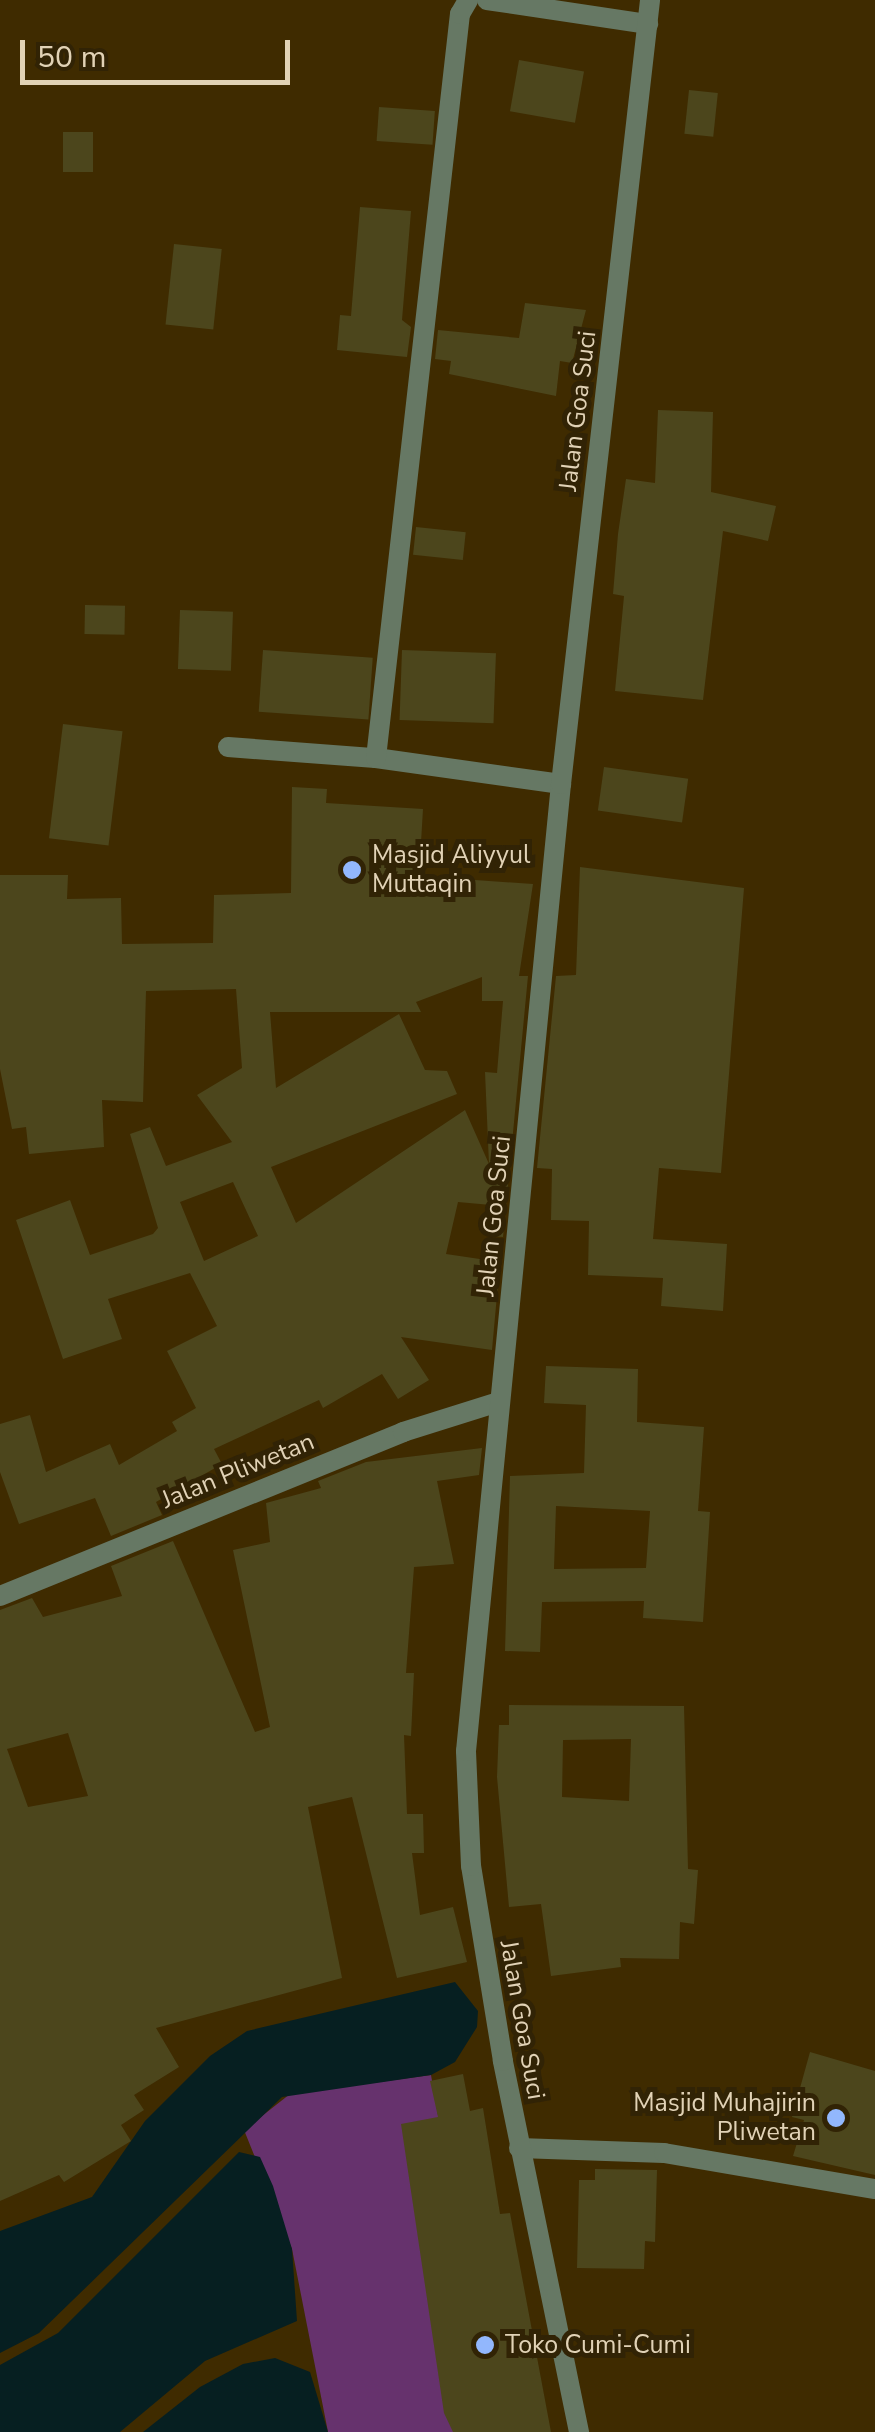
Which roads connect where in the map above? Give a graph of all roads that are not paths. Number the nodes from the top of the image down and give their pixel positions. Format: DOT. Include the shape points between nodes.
graph roads {
  1 [pos="468,0"];
  2 [pos="487,0"];
  3 [pos="650,0"];
  4 [pos="648,24"];
  5 [pos="228,747"];
  6 [pos="376,758"];
  7 [pos="560,784"];
  8 [pos="498,1402"];
  9 [pos="0,1596"];
  10 [pos="520,2148"];
  11 [pos="875,2189"];
  12 [pos="580,2432"];
  1 -- 6 [label="street" via="460,14"];
  2 -- 4 [label="street"];
  3 -- 4 [label="street, Jalan Goa Suci"];
  4 -- 7 [label="street, Jalan Goa Suci"];
  5 -- 6 [label="street"];
  6 -- 7 [label="street"];
  7 -- 8 [label="street, Jalan Goa Suci"];
  8 -- 9 [label="street, Jalan Pliwetan" via="404,1432"];
  8 -- 10 [label="street, Jalan Goa Suci" via="467,1796"];
  10 -- 11 [label="street" via="664,2153"];
  10 -- 12 [label="street, Jalan Goa Suci"];
}
